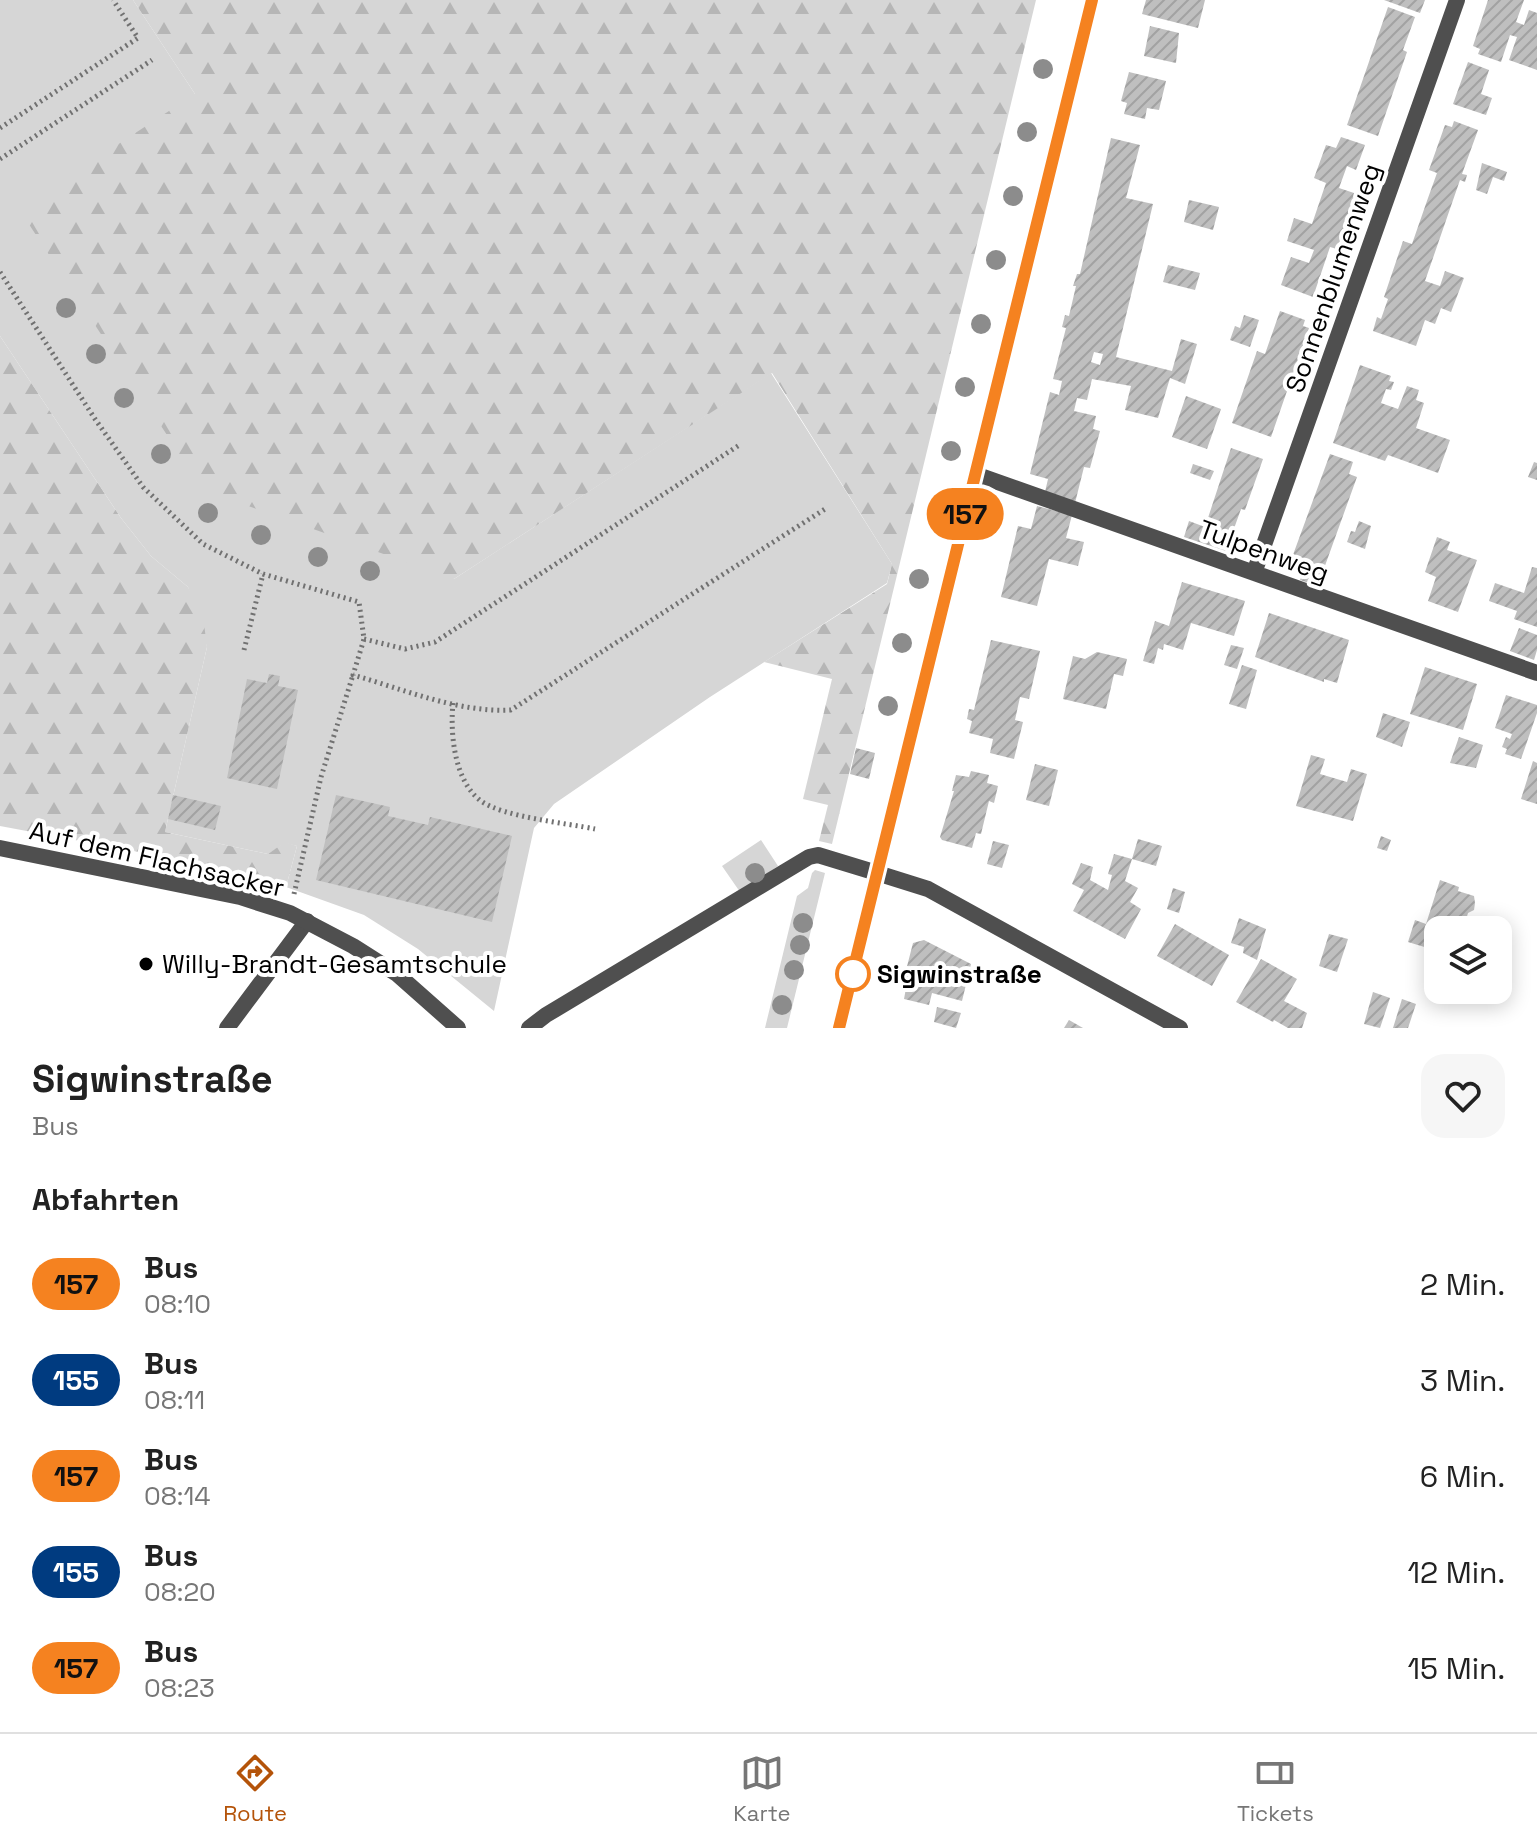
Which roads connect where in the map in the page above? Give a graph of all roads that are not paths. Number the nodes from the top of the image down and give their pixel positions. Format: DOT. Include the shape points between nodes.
graph roads {
  1 [pos="1092,0"];
  2 [pos="1457,0"];
  3 [pos="975,474"];
  4 [pos="1254,573"];
  5 [pos="1537,673"];
  6 [pos="0,848"];
  7 [pos="877,873"];
  8 [pos="307,921"];
  9 [pos="227,1028"];
  10 [pos="458,1028"];
  11 [pos="529,1028"];
  12 [pos="839,1028"];
  13 [pos="1180,1028"];
  1 -- 3 [label="street"];
  2 -- 4 [label="street, Sonnenblumenweg"];
  3 -- 4 [label="street, Tulpenweg"];
  3 -- 7 [label="street"];
  4 -- 5 [label="street, Tulpenweg"];
  6 -- 8 [label="street, Auf dem Flachsacker" via="240,897"];
  7 -- 11 [label="street" via="818,855 809,857"];
  7 -- 12 [label="street"];
  7 -- 13 [label="street" via="928,889"];
  8 -- 9 [label="street"];
  8 -- 10 [label="street, Auf dem Flachsacker" via="397,974"];
}
